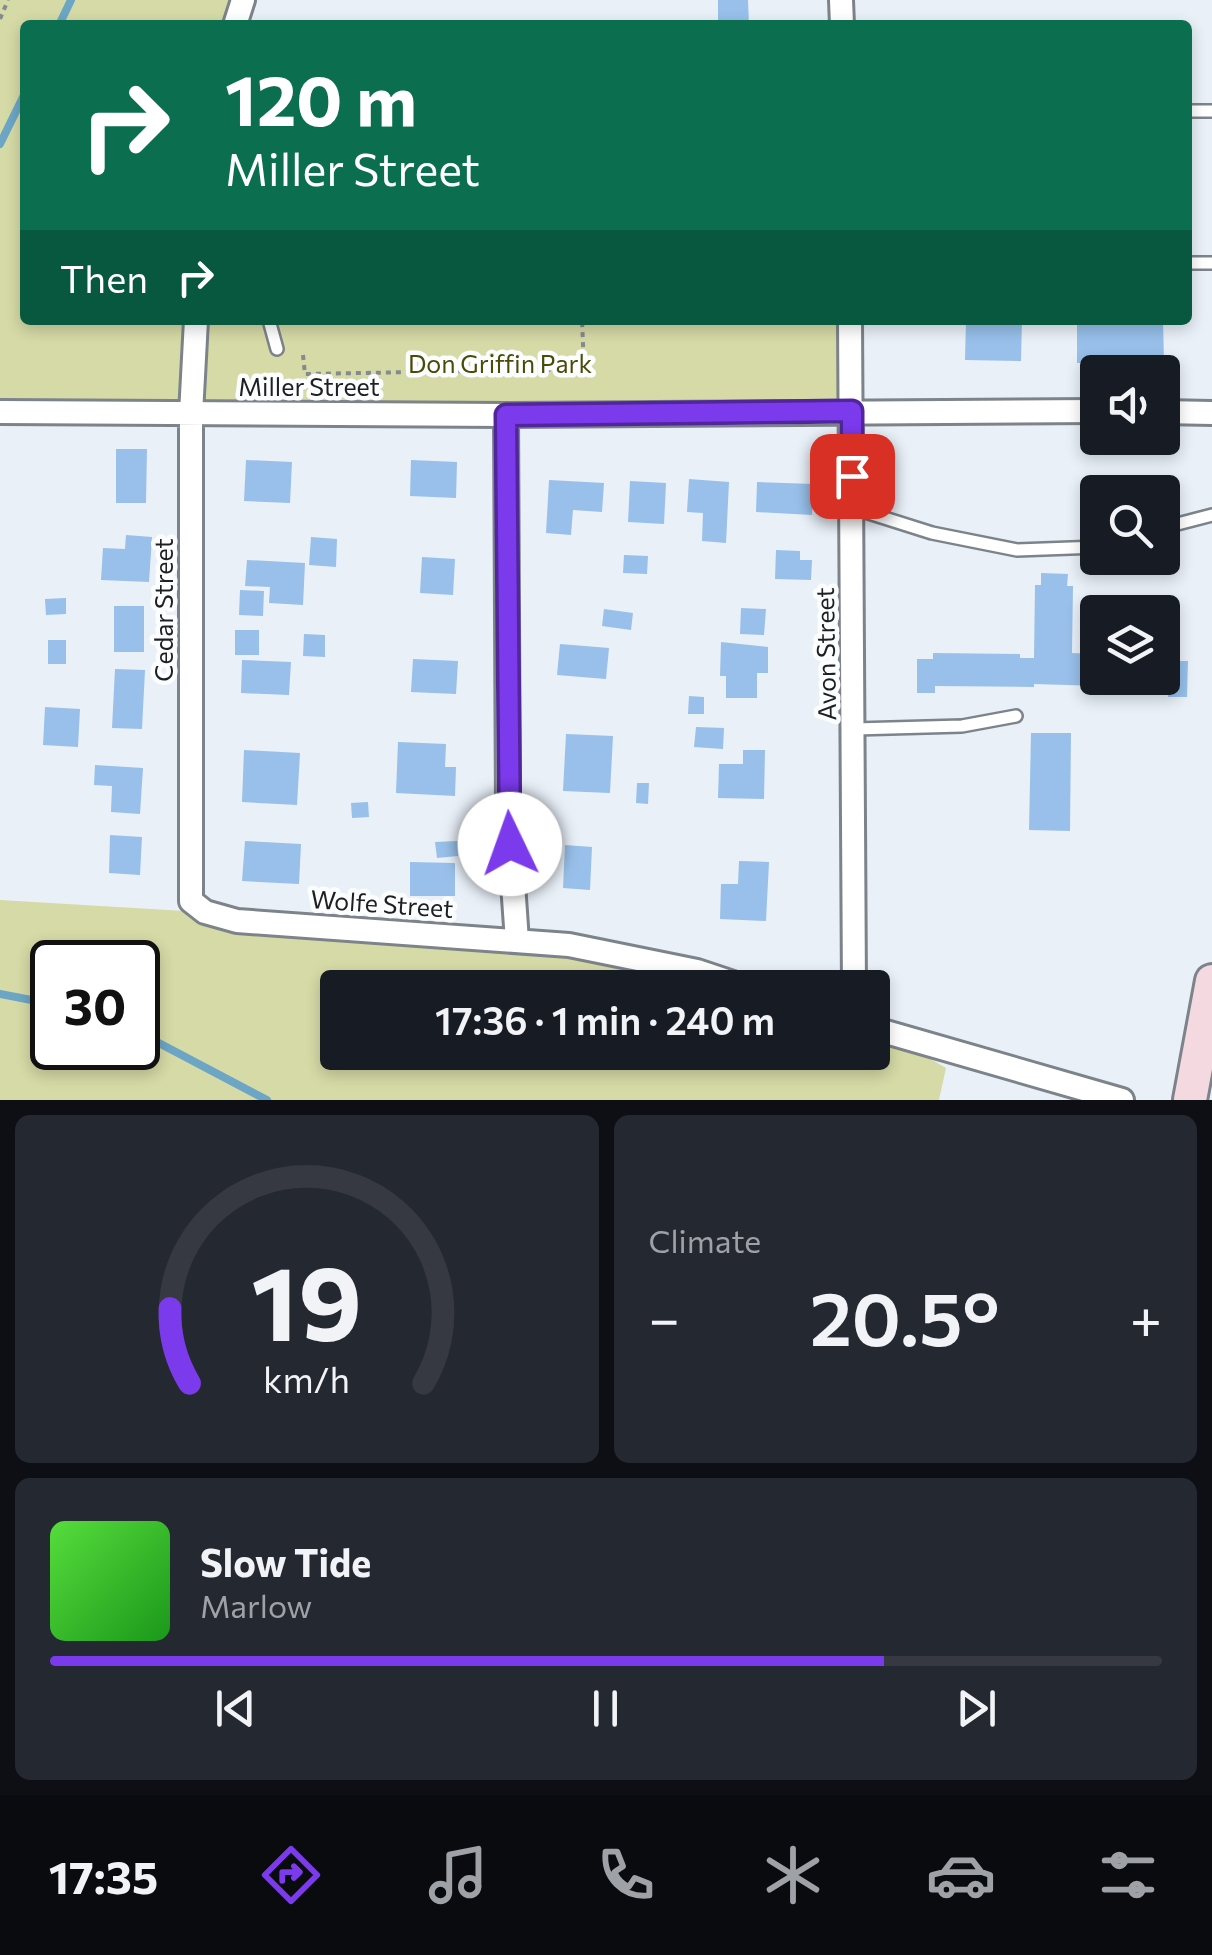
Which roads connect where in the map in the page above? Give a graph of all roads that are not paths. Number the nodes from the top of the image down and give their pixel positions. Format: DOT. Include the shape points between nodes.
graph roads {
  1 [pos="196,325"];
  2 [pos="270,325"];
  3 [pos="850,325"];
  4 [pos="276,349"];
  5 [pos="852,411"];
  6 [pos="0,412"];
  7 [pos="1080,412"];
  8 [pos="1180,412"];
  9 [pos="1212,413"];
  10 [pos="192,414"];
  11 [pos="506,415"];
  12 [pos="852,508"];
  13 [pos="1212,515"];
  14 [pos="1180,523"];
  15 [pos="1080,547"];
  16 [pos="1016,716"];
  17 [pos="854,729"];
  18 [pos="192,901"];
  19 [pos="516,942"];
  20 [pos="697,970"];
  21 [pos="854,970"];
  22 [pos="1212,980"];
  23 [pos="890,1033"];
  24 [pos="1122,1100"];
  25 [pos="1190,1100"];
  1 -- 10 [label="street, Cedar Street"];
  2 -- 4 [label="lane"];
  3 -- 5 [label="street, Avon Street"];
  5 -- 7 [label="street, Miller Street"];
  5 -- 11 [label="street, Miller Street"];
  5 -- 12 [label="street, Avon Street"];
  6 -- 10 [label="street, Miller Street"];
  8 -- 9 [label="street"];
  10 -- 11 [label="street, Miller Street"];
  10 -- 18 [label="street, Cedar Street"];
  11 -- 19 [label="street" via="508,812"];
  12 -- 15 [label="lane" via="1016,550"];
  12 -- 17 [label="street, Avon Street"];
  13 -- 14 [label="lane"];
  16 -- 17 [label="lane" via="962,726"];
  17 -- 21 [label="street, Avon Street"];
  18 -- 19 [label="street, Wolfe Street" via="237,921"];
  19 -- 20 [label="street, Wolfe Street" via="570,944"];
  22 -- 25 [label="street"];
  23 -- 24 [label="street"];
}
